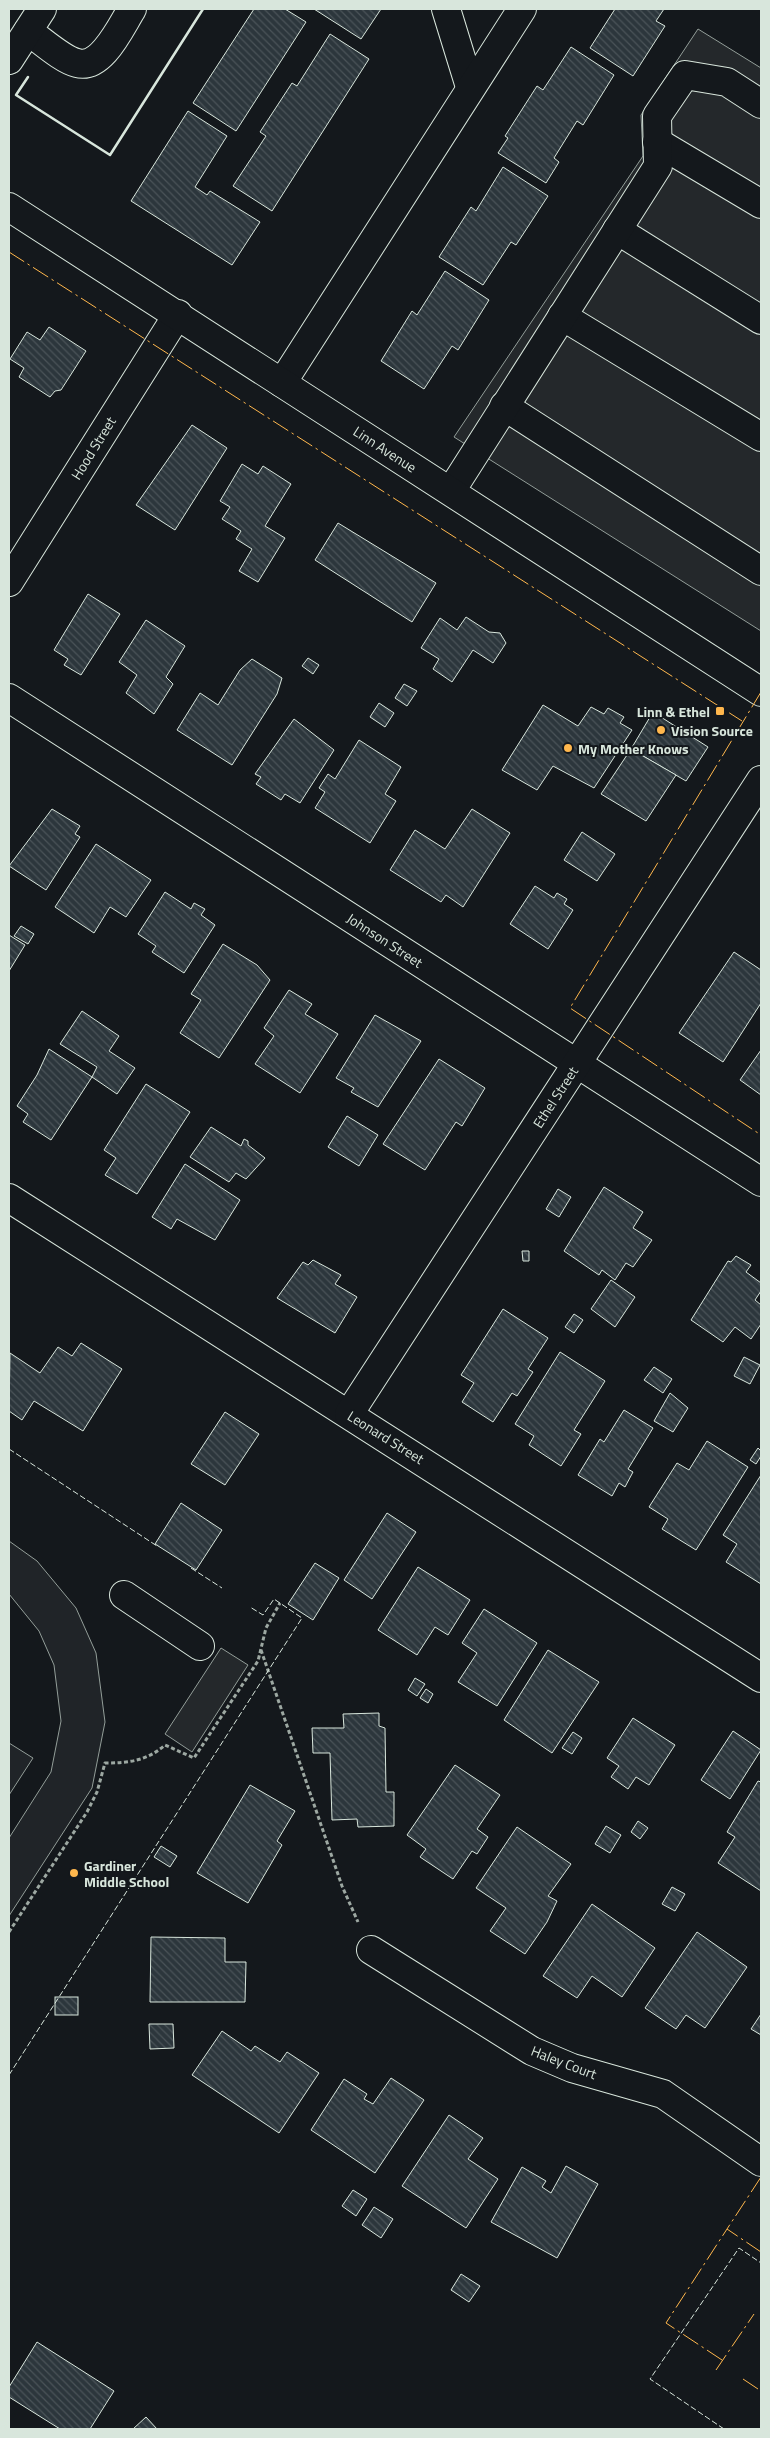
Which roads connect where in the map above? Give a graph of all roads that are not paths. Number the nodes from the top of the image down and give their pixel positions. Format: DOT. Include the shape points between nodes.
graph roads {
  1 [pos="42,9"];
  2 [pos="132,9"];
  3 [pos="446,9"];
  4 [pos="522,9"];
  5 [pos="28,31"];
  6 [pos="9,60"];
  7 [pos="470,87"];
  8 [pos="761,104"];
  9 [pos="657,142"];
  10 [pos="761,204"];
  11 [pos="9,207"];
  12 [pos="617,230"];
  13 [pos="178,314"];
  14 [pos="562,316"];
  15 [pos="761,320"];
  16 [pos="282,383"];
  17 [pos="504,406"];
  18 [pos="761,437"];
  19 [pos="451,491"];
  20 [pos="761,571"];
  21 [pos="9,582"];
  22 [pos="761,692"];
  23 [pos="9,698"];
  24 [pos="761,780"];
  25 [pos="752,815"];
  26 [pos="578,1063"];
  27 [pos="761,1182"];
  28 [pos="9,1198"];
  29 [pos="349,1414"];
  30 [pos="124,1595"];
  31 [pos="200,1646"];
  32 [pos="761,1678"];
  33 [pos="371,1950"];
  34 [pos="761,2162"];
  1 -- 5 [label="street"];
  2 -- 5 [label="street" via="102,55 91,63 77,63"];
  3 -- 7 [label="street"];
  4 -- 7 [label="street"];
  5 -- 6 [label="street"];
  7 -- 16 [label="street"];
  8 -- 9 [label="street" via="727,82 685,75 658,116"];
  9 -- 10 [label="street"];
  9 -- 12 [label="street" via="658,166"];
  11 -- 13 [label="street, Linn Avenue"];
  12 -- 14 [label="street"];
  12 -- 15 [label="street"];
  13 -- 16 [label="street, Linn Avenue"];
  13 -- 21 [label="street, Hood Street"];
  14 -- 17 [label="street"];
  14 -- 18 [label="street"];
  16 -- 19 [label="street, Linn Avenue"];
  17 -- 19 [label="street"];
  17 -- 20 [label="street"];
  19 -- 22 [label="street, Linn Avenue"];
  23 -- 26 [label="street, Johnson Street"];
  24 -- 25 [label="street, Ethel Street"];
  25 -- 26 [label="street, Ethel Street"];
  26 -- 27 [label="street, Johnson Street"];
  26 -- 29 [label="street, Ethel Street"];
  28 -- 29 [label="street, Leonard Street"];
  29 -- 32 [label="street, Leonard Street"];
  30 -- 31 [label="street"];
  33 -- 34 [label="street, Haley Court" via="532,2051 572,2068 663,2094"];
}
